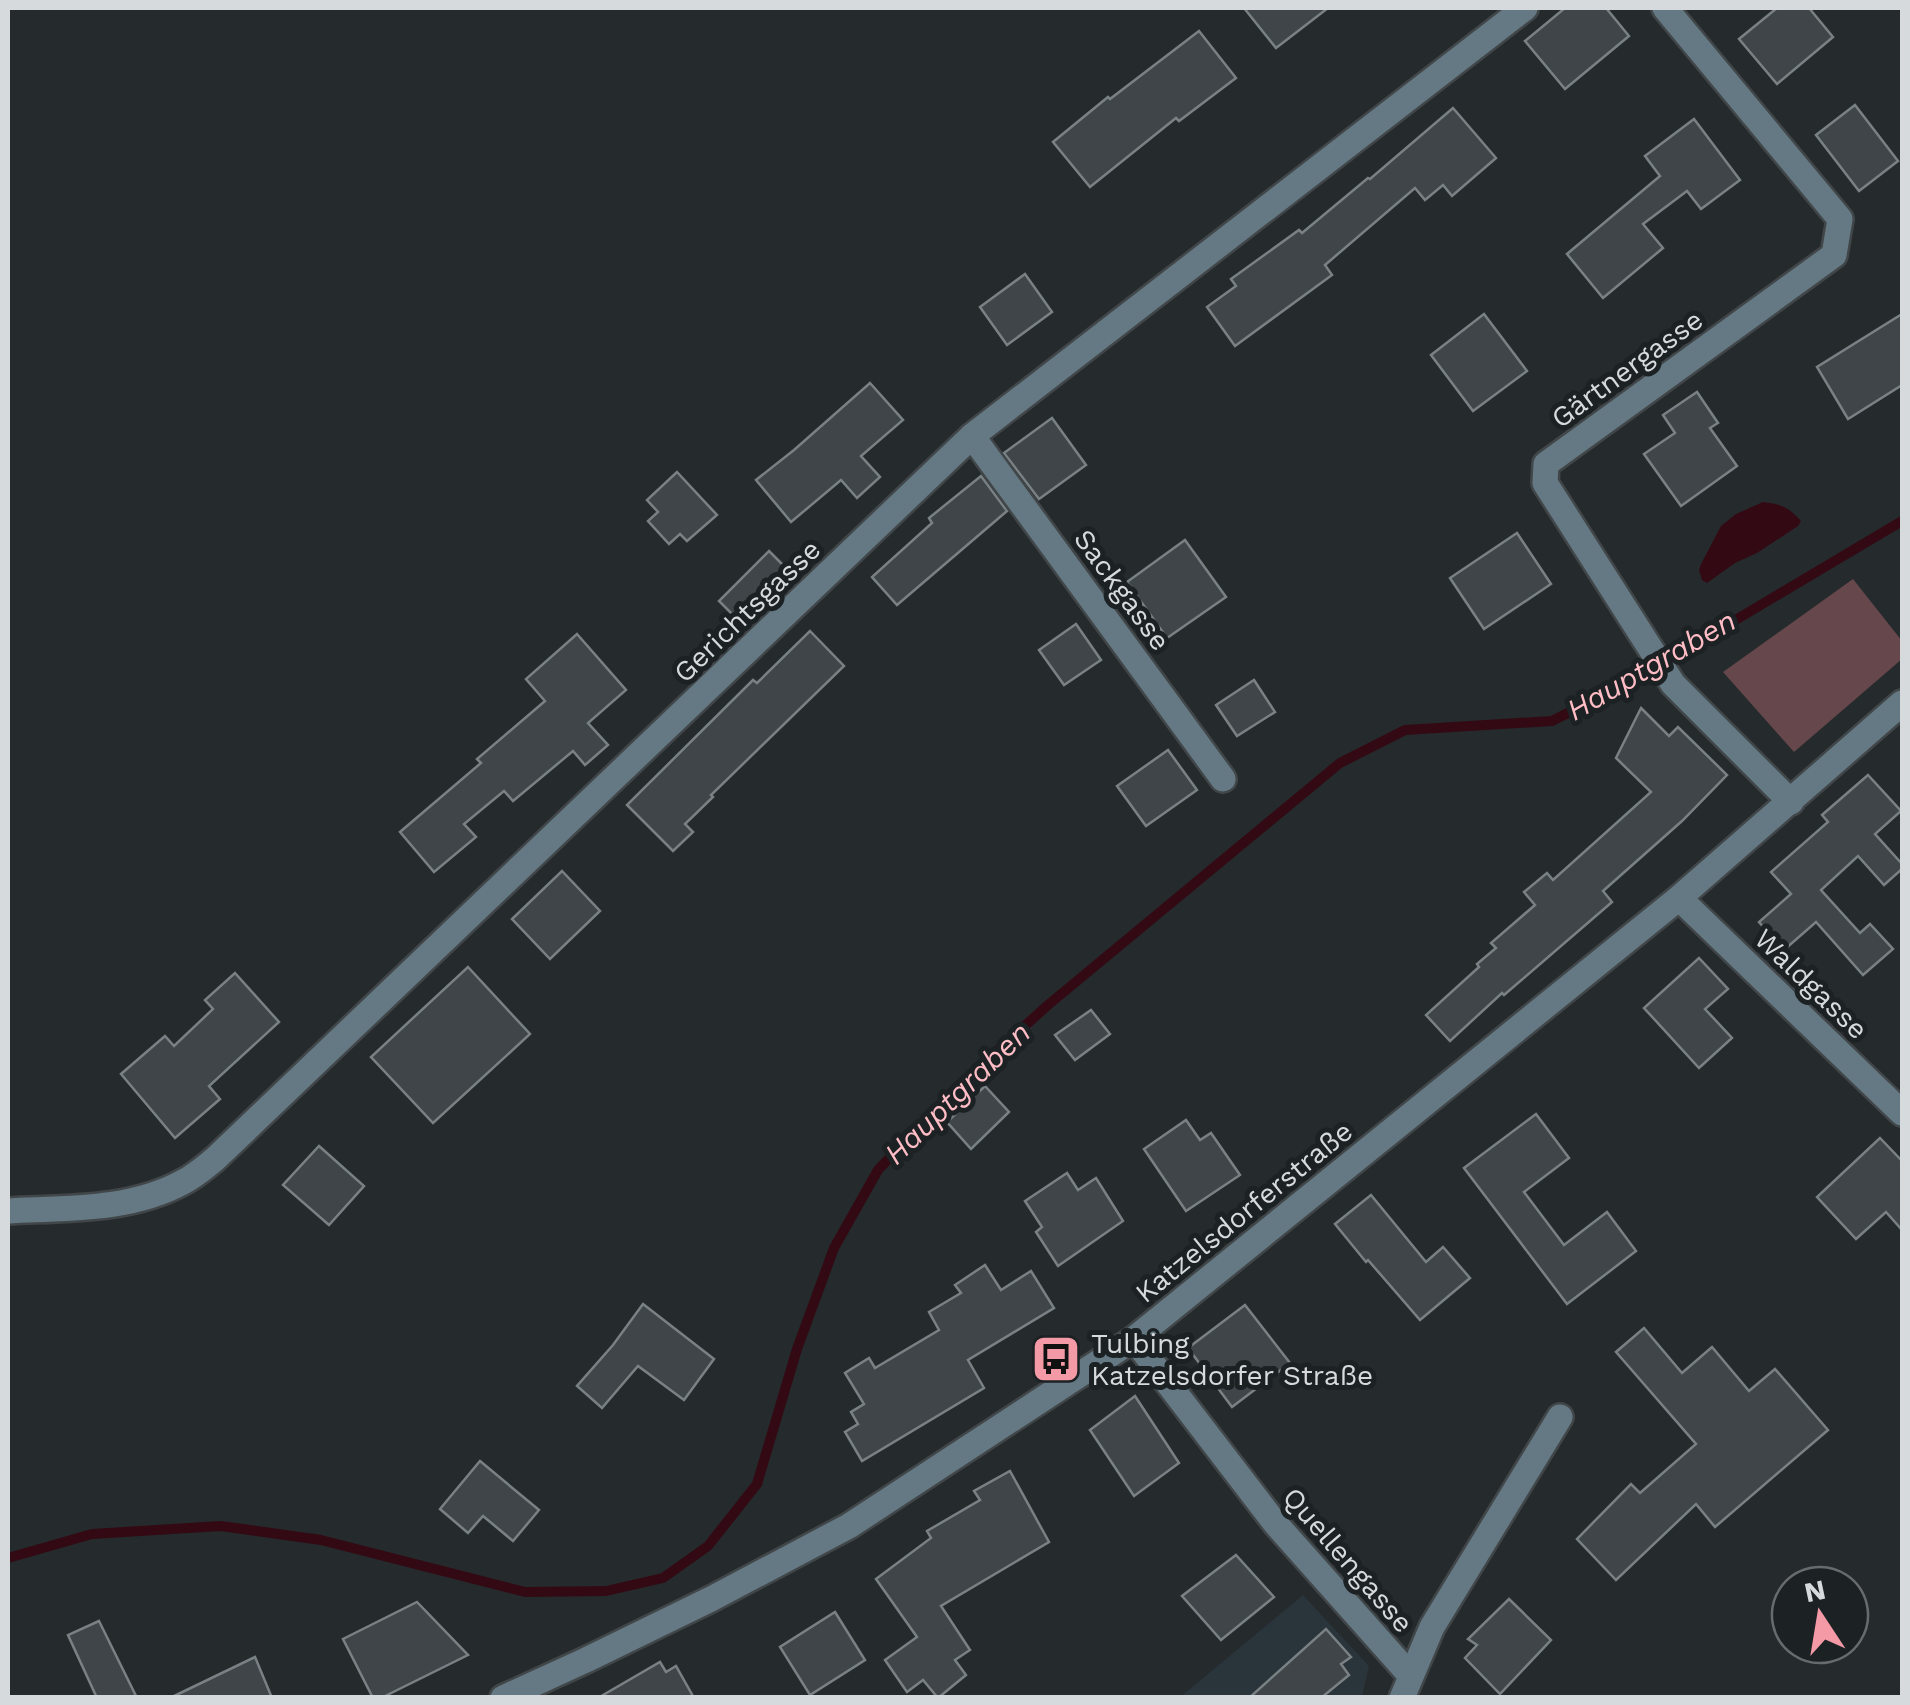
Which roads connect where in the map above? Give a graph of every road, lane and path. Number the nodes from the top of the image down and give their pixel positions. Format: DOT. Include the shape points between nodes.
graph roads {
  1 [pos="1525,8"];
  2 [pos="1665,8"];
  3 [pos="972,436"];
  4 [pos="1902,703"];
  5 [pos="1222,779"];
  6 [pos="1791,802"];
  7 [pos="1679,898"];
  8 [pos="1902,1113"];
  9 [pos="8,1211"];
  10 [pos="1134,1339"];
  11 [pos="1560,1416"];
  12 [pos="1406,1686"];
  13 [pos="503,1698"];
  1 -- 3 [label="street, Gerichtsgasse"];
  2 -- 6 [label="street, Gärtnergasse" via="1840,220 1834,255 1546,464 1546,483 1672,684"];
  3 -- 5 [label="street, Sackgasse"];
  3 -- 9 [label="street, Gerichtsgasse" via="215,1159 151,1196 109,1206"];
  4 -- 6 [label="street, Katzelsdorferstraße"];
  6 -- 7 [label="street, Katzelsdorferstraße"];
  7 -- 8 [label="street, Waldgasse"];
  7 -- 10 [label="street, Katzelsdorferstraße"];
  10 -- 12 [label="street, Quellengasse"];
  10 -- 13 [label="street, Katzelsdorferstraße" via="849,1526"];
  11 -- 12 [label="street, Quellengasse" via="1432,1627"];
}
